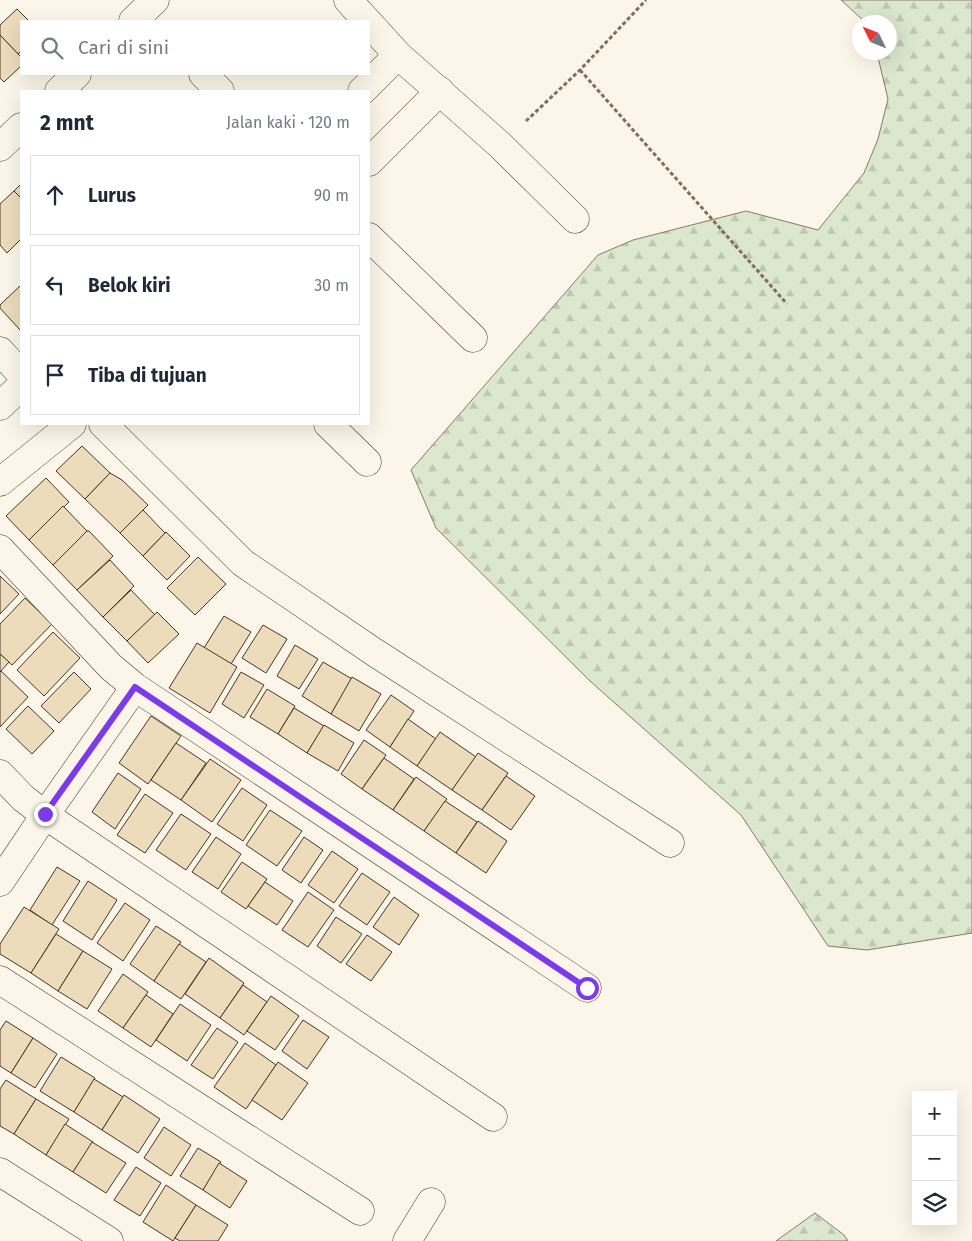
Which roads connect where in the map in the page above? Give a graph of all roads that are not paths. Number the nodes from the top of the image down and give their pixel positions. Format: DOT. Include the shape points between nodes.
graph roads {
  1 [pos="348,0"];
  2 [pos="366,20"];
  3 [pos="370,24"];
  4 [pos="398,55"];
  5 [pos="77,75"];
  6 [pos="204,75"];
  7 [pos="60,90"];
  8 [pos="219,90"];
  9 [pos="363,90"];
  10 [pos="440,91"];
  11 [pos="20,128"];
  12 [pos="0,147"];
  13 [pos="370,161"];
  14 [pos="575,219"];
  15 [pos="370,238"];
  16 [pos="473,338"];
  17 [pos="0,350"];
  18 [pos="20,373"];
  19 [pos="20,387"];
  20 [pos="0,406"];
  21 [pos="104,425"];
  22 [pos="329,425"];
  23 [pos="64,426"];
  24 [pos="368,462"];
  25 [pos="0,482"];
  26 [pos="0,549"];
  27 [pos="135,687"];
  28 [pos="0,774"];
  29 [pos="45,814"];
  30 [pos="670,843"];
  31 [pos="0,882"];
  32 [pos="0,980"];
  33 [pos="587,988"];
  34 [pos="493,1117"];
  35 [pos="0,1172"];
  36 [pos="431,1202"];
  37 [pos="360,1211"];
  38 [pos="109,1241"];
  39 [pos="407,1241"];
  1 -- 2 [label="street"];
  3 -- 4 [label="street"];
  4 -- 9 [label="street"];
  4 -- 10 [label="street"];
  5 -- 7 [label="street"];
  6 -- 8 [label="street"];
  10 -- 13 [label="street"];
  10 -- 14 [label="street"];
  11 -- 12 [label="street"];
  15 -- 16 [label="street"];
  17 -- 18 [label="street"];
  19 -- 20 [label="street"];
  21 -- 30 [label="street" via="243,563 374,652"];
  22 -- 24 [label="street"];
  23 -- 25 [label="street"];
  26 -- 27 [label="street"];
  27 -- 29 [label="street"];
  27 -- 33 [label="street"];
  28 -- 29 [label="street" via="23,798"];
  29 -- 31 [label="street"];
  29 -- 34 [label="street"];
  32 -- 37 [label="street"];
  35 -- 38 [label="street"];
  36 -- 39 [label="street"];
}
